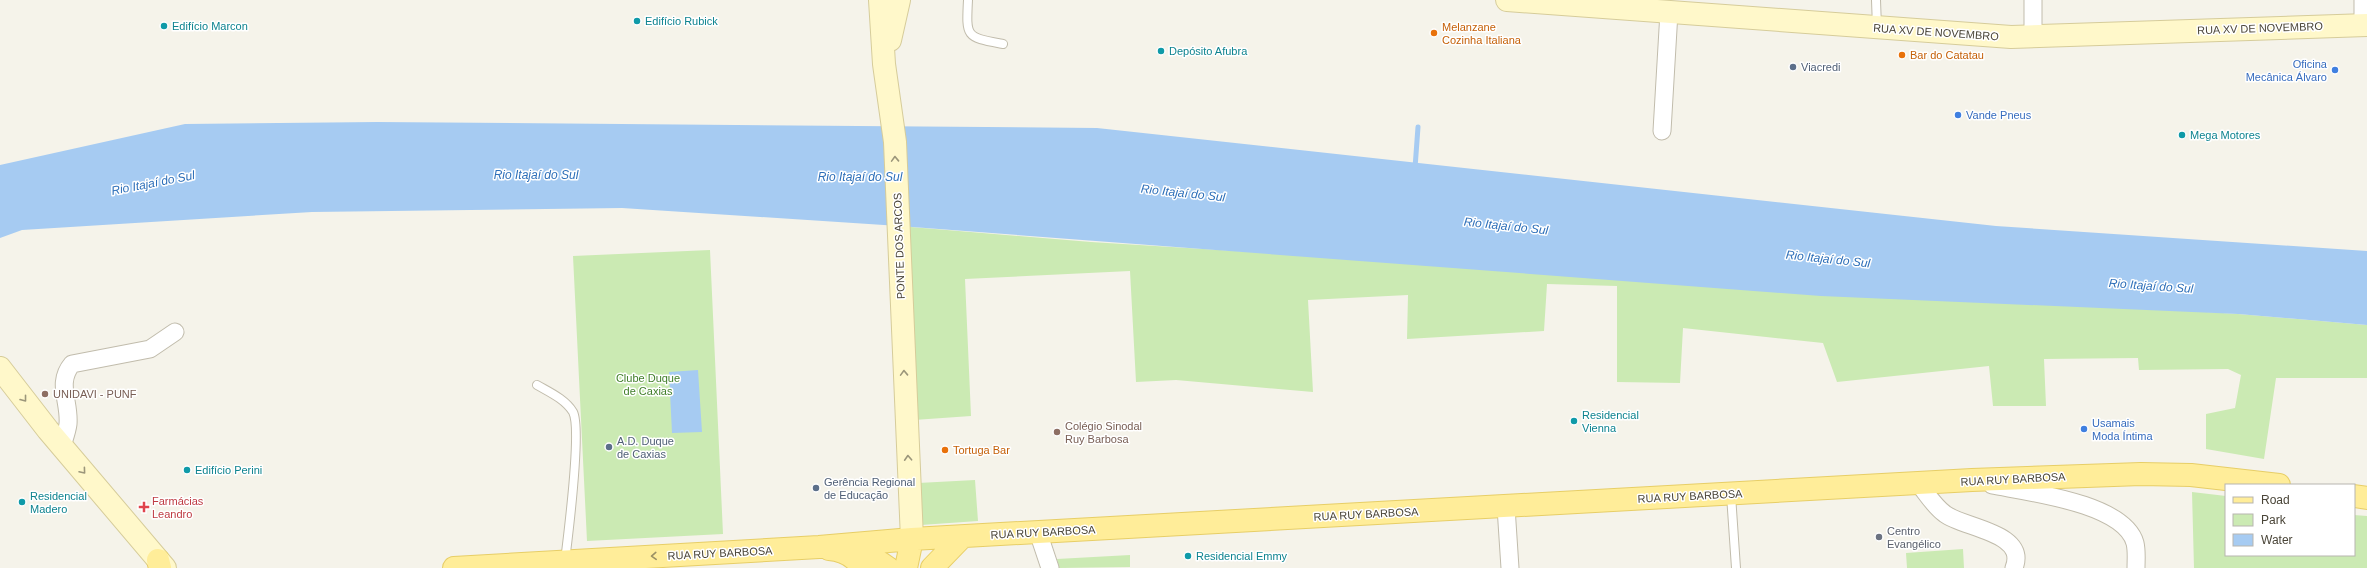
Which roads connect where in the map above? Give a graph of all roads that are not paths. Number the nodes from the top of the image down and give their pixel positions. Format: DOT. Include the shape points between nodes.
graph roads {
  1 [pos="880,0"];
  2 [pos="899,0"];
  3 [pos="968,0"];
  4 [pos="1506,0"];
  5 [pos="1876,0"];
  6 [pos="2032,0"];
  7 [pos="2363,0"];
  8 [pos="1554,2"];
  9 [pos="1682,9"];
  10 [pos="2365,25"];
  11 [pos="1877,27"];
  12 [pos="2033,36"];
  13 [pos="1003,44"];
  14 [pos="884,60"];
  15 [pos="1662,131"];
  16 [pos="175,332"];
  17 [pos="0,368"];
  18 [pos="537,384"];
  19 [pos="55,438"];
  20 [pos="1972,480"];
  21 [pos="1919,484"];
  22 [pos="2270,484"];
  23 [pos="1731,494"];
  24 [pos="2355,496"];
  25 [pos="2367,498"];
  26 [pos="1506,507"];
  27 [pos="1038,532"];
  28 [pos="962,537"];
  29 [pos="912,538"];
  30 [pos="819,547"];
  31 [pos="842,550"];
  32 [pos="565,562"];
  33 [pos="161,565"];
  34 [pos="454,568"];
  35 [pos="862,568"];
  36 [pos="888,568"];
  37 [pos="906,568"];
  38 [pos="932,568"];
  39 [pos="1050,568"];
  40 [pos="1510,568"];
  41 [pos="1736,568"];
  42 [pos="2014,568"];
  43 [pos="2136,568"];
  1 -- 14 [label="main road, PONTE DOS ARCOS"];
  2 -- 14 [label="main road" via="892,37"];
  3 -- 13 [label="lane" via="969,33 976,39"];
  4 -- 8 [label="main road, RUA XV DE NOVEMBRO"];
  5 -- 11 [label="lane"];
  6 -- 12 [label="street"];
  7 -- 10 [label="street"];
  8 -- 9 [label="main road, RUA XV DE NOVEMBRO"];
  9 -- 11 [label="main road, RUA XV DE NOVEMBRO"];
  9 -- 15 [label="street"];
  10 -- 12 [label="main road, RUA XV DE NOVEMBRO"];
  11 -- 12 [label="main road, RUA XV DE NOVEMBRO" via="1974,35"];
  29 -- 14 [label="main road, PONTE DOS ARCOS, one-way" via="895,142"];
  16 -- 19 [label="street" via="150,349 72,364 65,373 64,384 68,425"];
  17 -- 19 [label="main road, one-way"];
  18 -- 32 [label="lane" via="563,400 573,413 577,435"];
  19 -- 33 [label="main road, one-way"];
  20 -- 21 [label="main road, RUA RUY BARBOSA"];
  20 -- 22 [label="main road, RUA RUY BARBOSA" via="2148,474 2191,475"];
  20 -- 43 [label="street" via="2084,504 2107,514 2122,523 2135,543"];
  21 -- 23 [label="main road, RUA RUY BARBOSA"];
  21 -- 42 [label="street" via="1946,515 2008,542 2015,551 2017,562"];
  23 -- 26 [label="main road, RUA RUY BARBOSA"];
  23 -- 41 [label="lane"];
  24 -- 25 [label="main road"];
  26 -- 27 [label="main road, RUA RUY BARBOSA"];
  26 -- 40 [label="street"];
  27 -- 28 [label="main road, RUA RUY BARBOSA"];
  27 -- 39 [label="street"];
  28 -- 29 [label="main road, RUA RUY BARBOSA"];
  28 -- 38 [label="main road"];
  29 -- 30 [label="main road, RUA RUY BARBOSA"];
  29 -- 37 [label="main road"];
  30 -- 31 [label="main road"];
  30 -- 32 [label="main road, RUA RUY BARBOSA, one-way" via="676,558"];
  31 -- 35 [label="main road" via="858,561"];
  31 -- 36 [label="main road" via="864,554"];
  32 -- 34 [label="main road, RUA RUY BARBOSA"];
}
